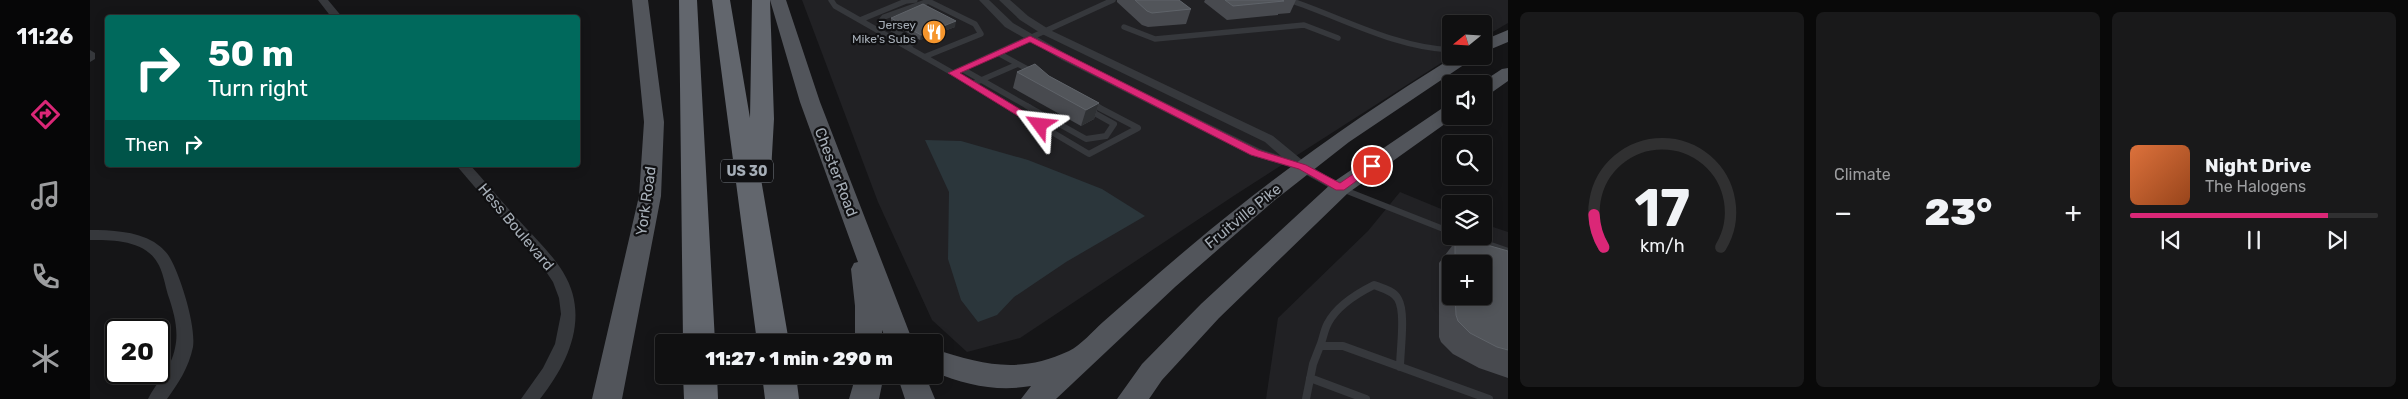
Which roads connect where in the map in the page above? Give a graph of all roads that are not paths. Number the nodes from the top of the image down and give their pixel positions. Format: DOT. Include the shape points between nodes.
graph roads {
  1 [pos="323,0"];
  2 [pos="640,0"];
  3 [pos="721,0"];
  4 [pos="761,0"];
  5 [pos="778,0"];
  6 [pos="831,0"];
  7 [pos="915,0"];
  8 [pos="984,0"];
  9 [pos="1004,0"];
  10 [pos="1113,0"];
  11 [pos="688,1"];
  12 [pos="928,1"];
  13 [pos="1293,1"];
  14 [pos="336,15"];
  15 [pos="860,20"];
  16 [pos="1124,27"];
  17 [pos="1046,32"];
  18 [pos="1508,35"];
  19 [pos="1030,38"];
  20 [pos="1338,38"];
  21 [pos="1492,43"];
  22 [pos="907,47"];
  23 [pos="1442,50"];
  24 [pos="90,53"];
  25 [pos="998,53"];
  26 [pos="924,57"];
  27 [pos="90,59"];
  28 [pos="1018,64"];
  29 [pos="1454,65"];
  30 [pos="962,69"];
  31 [pos="953,73"];
  32 [pos="1035,73"];
  33 [pos="1508,73"];
  34 [pos="981,80"];
  35 [pos="972,84"];
  36 [pos="1492,84"];
  37 [pos="1442,117"];
  38 [pos="465,167"];
  39 [pos="1302,167"];
  40 [pos="1340,188"];
  41 [pos="856,225"];
  42 [pos="755,228"];
  43 [pos="1442,228"];
  44 [pos="90,235"];
  45 [pos="1488,245"];
  46 [pos="1508,252"];
  47 [pos="896,332"];
  48 [pos="699,334"];
  49 [pos="772,334"];
  50 [pos="869,334"];
  51 [pos="1320,346"];
  52 [pos="1082,357"];
  53 [pos="943,364"];
  54 [pos="1400,367"];
  55 [pos="1310,378"];
  56 [pos="700,384"];
  57 [pos="780,384"];
  58 [pos="868,384"];
  59 [pos="914,384"];
  60 [pos="157,399"];
  61 [pos="530,399"];
  62 [pos="607,399"];
  63 [pos="701,399"];
  64 [pos="782,399"];
  65 [pos="864,399"];
  66 [pos="920,399"];
  67 [pos="1036,399"];
  68 [pos="1132,399"];
  69 [pos="1306,399"];
  70 [pos="1366,399"];
  71 [pos="1489,399"];
  1 -- 14 [label="street"];
  2 -- 62 [label="main road, York Road" via="654,122 650,196"];
  3 -- 42 [label="highway, US 30"];
  4 -- 42 [label="highway" via="762,118"];
  5 -- 41 [label="main road, Chester Road" via="810,102"];
  6 -- 15 [label="lane" via="835,6"];
  7 -- 15 [label="lane"];
  8 -- 19 [label="street" via="1009,25"];
  9 -- 17 [label="street"];
  10 -- 17 [label="lane"];
  11 -- 48 [label="highway"];
  12 -- 22 [label="lane" via="884,17 880,22 914,42"];
  12 -- 26 [label="lane" via="976,24 980,34"];
  13 -- 23 [label="lane" via="1416,46"];
  15 -- 22 [label="lane"];
  16 -- 20 [label="lane" via="1155,39 1304,25"];
  17 -- 19 [label="lane"];
  17 -- 39 [label="street" via="1269,139"];
  18 -- 21 [label="main road"];
  19 -- 25 [label="lane"];
  19 -- 39 [label="street" via="1255,152"];
  22 -- 26 [label="lane"];
  24 -- 27 [label="street"];
  25 -- 28 [label="lane"];
  25 -- 30 [label="lane"];
  26 -- 31 [label="lane"];
  28 -- 32 [label="lane"];
  28 -- 34 [label="lane"];
  29 -- 39 [label="main road, Fruitville Pike"];
  30 -- 31 [label="lane"];
  30 -- 34 [label="lane"];
  31 -- 35 [label="lane"];
  32 -- 34 [label="lane" via="1048,86 1114,124 1106,136 1086,139"];
  32 -- 35 [label="lane" via="1138,128 1089,154"];
  33 -- 36 [label="main road"];
  34 -- 35 [label="lane"];
  37 -- 40 [label="main road"];
  38 -- 61 [label="street, Hess Boulevard" via="549,265 565,293 569,311 562,351"];
  39 -- 40 [label="street"];
  39 -- 52 [label="main road, Fruitville Pike" via="1173,273"];
  40 -- 43 [label="lane"];
  40 -- 68 [label="main road" via="1210,311 1152,372"];
  41 -- 47 [label="main road, Chester Road"];
  41 -- 50 [label="main road"];
  42 -- 49 [label="highway, US 30"];
  44 -- 60 [label="street" via="114,235 142,242 164,260 184,321 186,342 179,367"];
  45 -- 46 [label="lane"];
  51 -- 54 [label="lane" via="1343,346"];
  51 -- 54 [label="lane" via="1329,322 1345,305 1374,285 1398,298 1401,311"];
  51 -- 55 [label="lane"];
  52 -- 53 [label="main road" via="1044,372 998,379 961,372"];
  52 -- 67 [label="main road, Fruitville Pike"];
  54 -- 71 [label="lane"];
  55 -- 69 [label="lane"];
  55 -- 70 [label="lane"];
  56 -- 63 [label="highway"];
  57 -- 64 [label="highway"];
  58 -- 65 [label="main road"];
  59 -- 66 [label="main road"];
}
